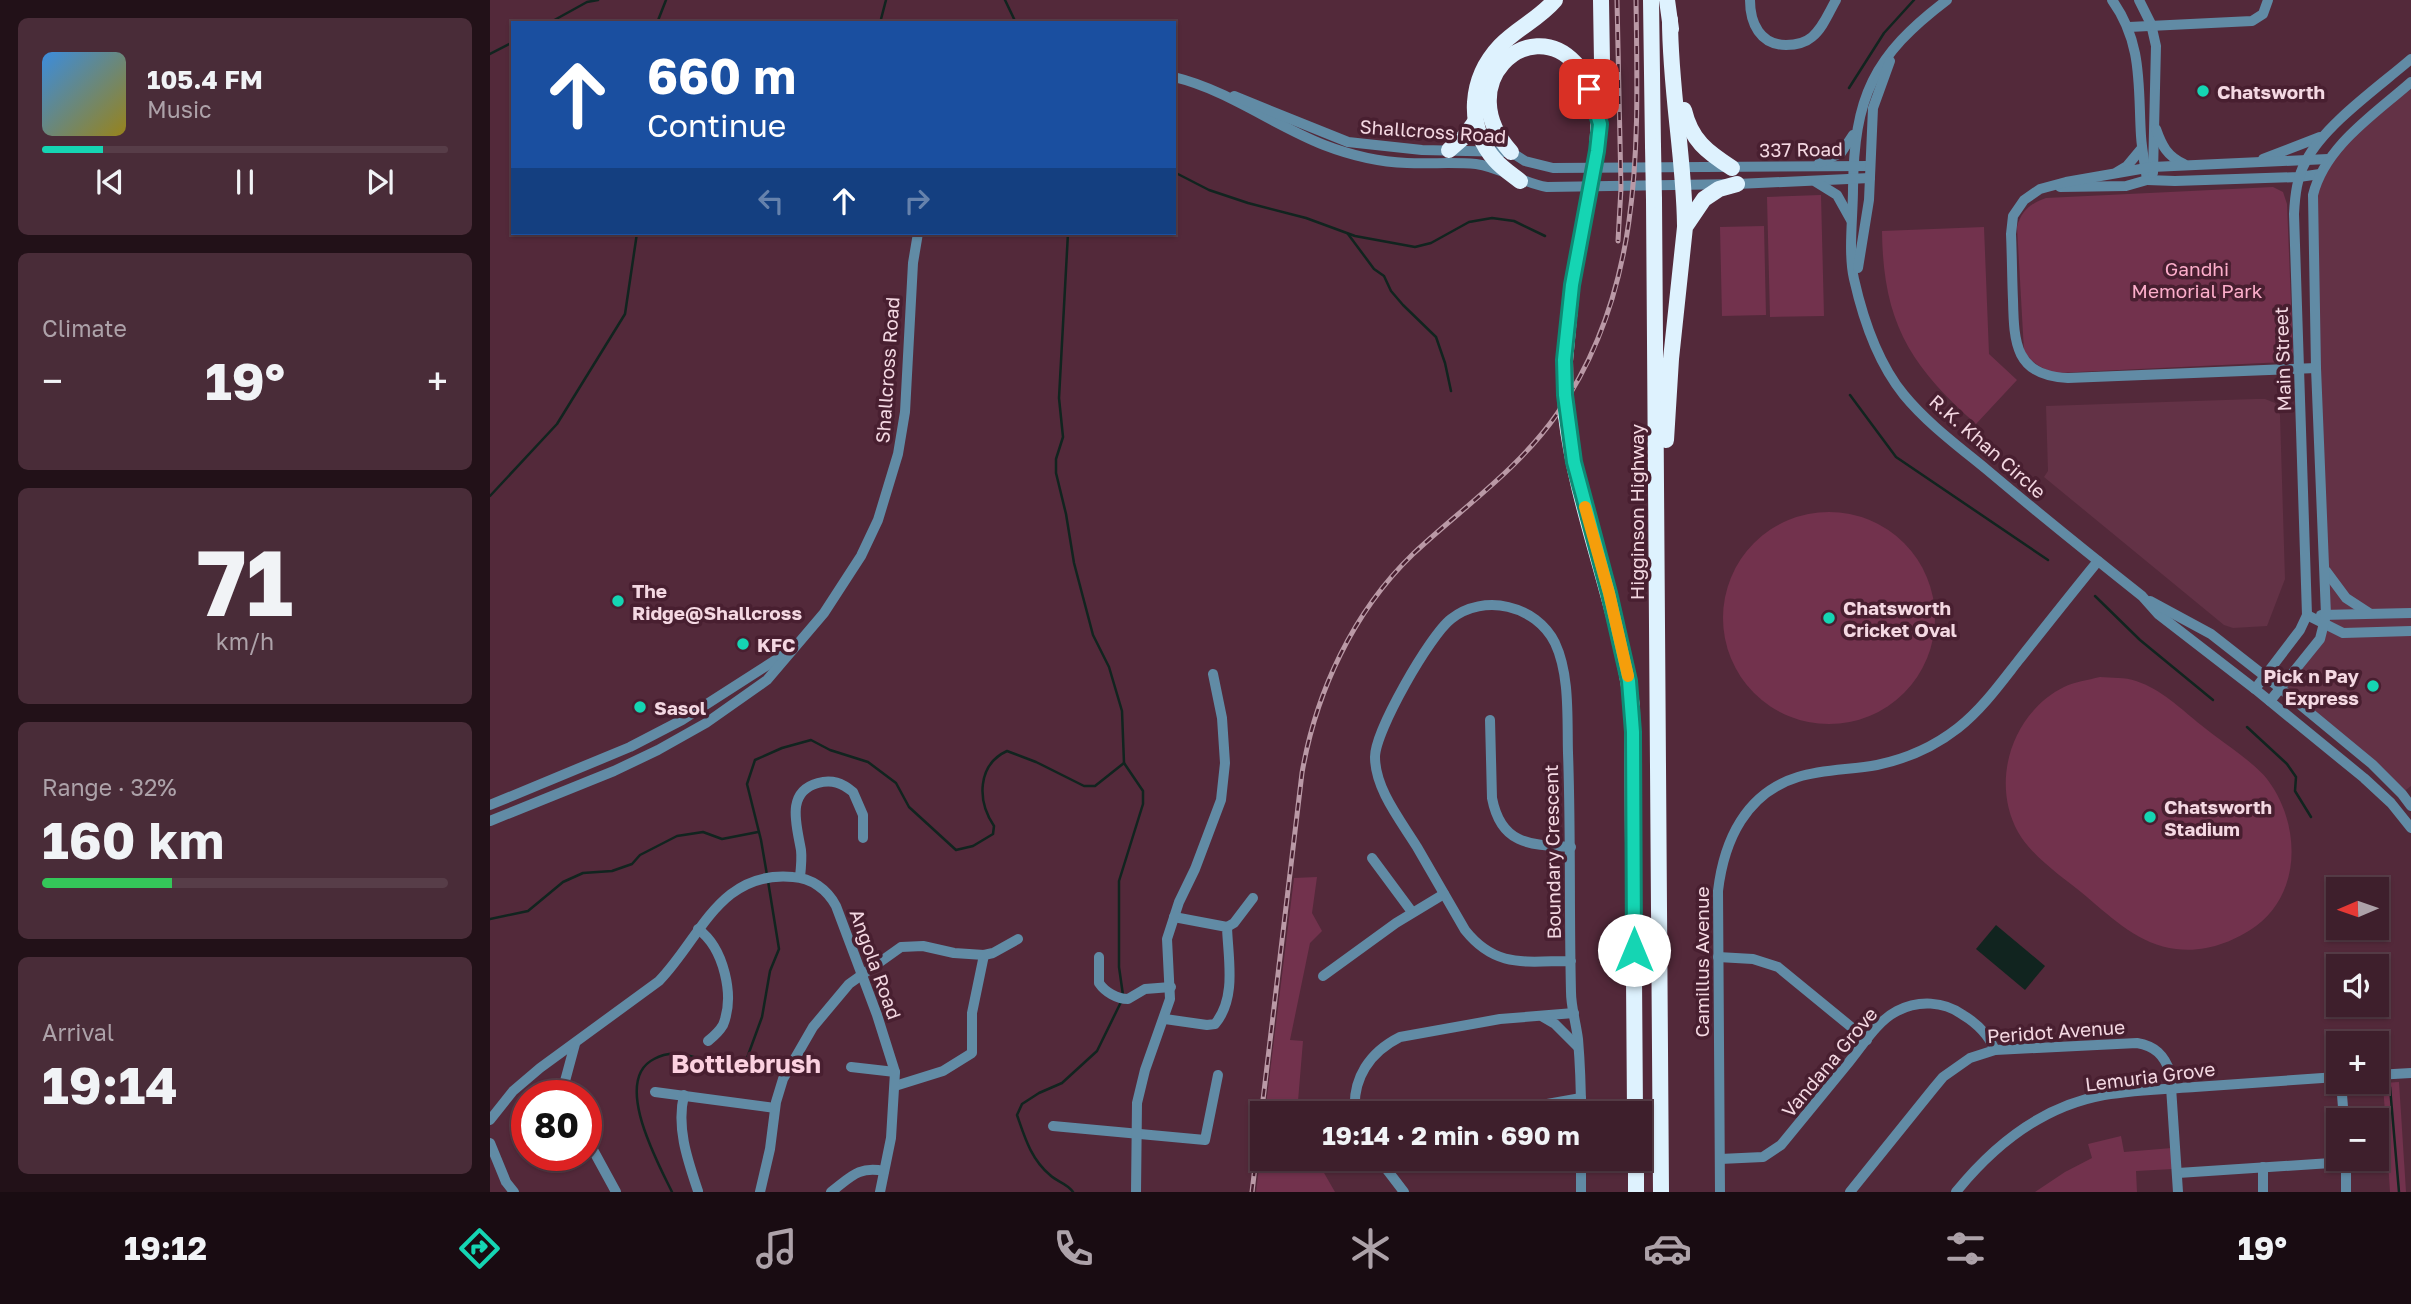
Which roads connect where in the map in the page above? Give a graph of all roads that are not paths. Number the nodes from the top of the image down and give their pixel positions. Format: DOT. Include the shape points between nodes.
graph roads {
  1 [pos="1555,0"];
  2 [pos="1601,0"];
  3 [pos="1651,0"];
  4 [pos="1667,0"];
  5 [pos="1750,0"];
  6 [pos="1836,0"];
  7 [pos="1947,0"];
  8 [pos="2112,0"];
  9 [pos="2139,0"];
  10 [pos="2268,0"];
  11 [pos="1670,20"];
  12 [pos="2151,24"];
  13 [pos="2129,27"];
  14 [pos="1897,46"];
  15 [pos="2411,58"];
  16 [pos="1176,78"];
  17 [pos="2411,82"];
  18 [pos="1221,94"];
  19 [pos="1483,121"];
  20 [pos="1600,124"];
  21 [pos="2155,127"];
  22 [pos="1857,128"];
  23 [pos="2322,136"];
  24 [pos="2142,148"];
  25 [pos="1449,150"];
  26 [pos="1487,150"];
  27 [pos="1511,152"];
  28 [pos="2328,159"];
  29 [pos="2305,161"];
  30 [pos="1476,164"];
  31 [pos="2250,164"];
  32 [pos="2187,165"];
  33 [pos="1810,166"];
  34 [pos="1854,166"];
  35 [pos="1870,166"];
  36 [pos="1683,168"];
  37 [pos="1732,168"];
  38 [pos="2150,174"];
  39 [pos="2320,174"];
  40 [pos="2112,175"];
  41 [pos="2299,177"];
  42 [pos="1870,178"];
  43 [pos="1853,179"];
  44 [pos="1520,181"];
  45 [pos="1815,182"];
  46 [pos="1737,184"];
  47 [pos="1684,185"];
  48 [pos="2056,186"];
  49 [pos="1853,227"];
  50 [pos="1685,228"];
  51 [pos="918,235"];
  52 [pos="1857,288"];
  53 [pos="2300,351"];
  54 [pos="2316,368"];
  55 [pos="2300,369"];
  56 [pos="2274,370"];
  57 [pos="2098,561"];
  58 [pos="2324,569"];
  59 [pos="1658,575"];
  60 [pos="2142,596"];
  61 [pos="2411,613"];
  62 [pos="2371,614"];
  63 [pos="2307,615"];
  64 [pos="2325,620"];
  65 [pos="2411,631"];
  66 [pos="2343,633"];
  67 [pos="2320,639"];
  68 [pos="793,649"];
  69 [pos="1213,674"];
  70 [pos="2265,676"];
  71 [pos="2280,688"];
  72 [pos="2255,689"];
  73 [pos="2270,701"];
  74 [pos="1490,720"];
  75 [pos="2407,790"];
  76 [pos="2391,803"];
  77 [pos="490,805"];
  78 [pos="2411,806"];
  79 [pos="490,821"];
  80 [pos="2411,828"];
  81 [pos="863,838"];
  82 [pos="1571,847"];
  83 [pos="1372,858"];
  84 [pos="800,877"];
  85 [pos="1444,894"];
  86 [pos="1253,898"];
  87 [pos="1412,912"];
  88 [pos="1174,917"];
  89 [pos="1227,927"];
  90 [pos="698,929"];
  91 [pos="1018,939"];
  92 [pos="984,955"];
  93 [pos="1099,957"];
  94 [pos="1718,957"];
  95 [pos="1571,961"];
  96 [pos="861,975"];
  97 [pos="1323,976"];
  98 [pos="1171,987"];
  99 [pos="1574,1013"];
  100 [pos="1542,1017"];
  101 [pos="1165,1019"];
  102 [pos="1867,1040"];
  103 [pos="708,1041"];
  104 [pos="575,1044"];
  105 [pos="1578,1047"];
  106 [pos="1995,1050"];
  107 [pos="851,1067"];
  108 [pos="895,1072"];
  109 [pos="2411,1073"];
  110 [pos="2389,1074"];
  111 [pos="1218,1075"];
  112 [pos="2326,1078"];
  113 [pos="565,1080"];
  114 [pos="895,1086"];
  115 [pos="2172,1089"];
  116 [pos="655,1092"];
  117 [pos="684,1095"];
  118 [pos="1581,1098"];
  119 [pos="1354,1101"];
  120 [pos="1564,1101"];
  121 [pos="1635,1101"];
  122 [pos="775,1108"];
  123 [pos="490,1119"];
  124 [pos="1053,1126"];
  125 [pos="1136,1135"];
  126 [pos="490,1143"];
  127 [pos="1720,1159"];
  128 [pos="2326,1162"];
  129 [pos="602,1166"];
  130 [pos="2263,1167"];
  131 [pos="884,1171"];
  132 [pos="1388,1171"];
  133 [pos="1581,1171"];
  134 [pos="1636,1171"];
  135 [pos="2346,1171"];
  136 [pos="2178,1172"];
  137 [pos="698,1191"];
  138 [pos="513,1192"];
  139 [pos="616,1192"];
  140 [pos="760,1192"];
  141 [pos="831,1192"];
  142 [pos="880,1192"];
  143 [pos="1136,1192"];
  144 [pos="1404,1192"];
  145 [pos="1581,1192"];
  146 [pos="1636,1192"];
  147 [pos="1661,1192"];
  148 [pos="1720,1192"];
  149 [pos="1850,1192"];
  150 [pos="1956,1192"];
  151 [pos="2178,1192"];
  152 [pos="2263,1192"];
  153 [pos="2346,1192"];
  1 -- 19 [label="highway" via="1500,46 1486,65 1475,94"];
  2 -- 20 [label="highway, Higginson Highway"];
  3 -- 59 [label="highway, Higginson Highway, bridge"];
  4 -- 11 [label="highway"];
  5 -- 6 [label="street" via="1752,19 1761,35 1784,45 1812,38"];
  7 -- 14 [label="street, R.K. Khan Circle"];
  8 -- 13 [label="street"];
  9 -- 12 [label="street"];
  10 -- 12 [label="street" via="2263,14 2252,21"];
  11 -- 36 [label="highway"];
  11 -- 37 [label="highway" via="1687,123 1700,145"];
  12 -- 13 [label="street"];
  12 -- 21 [label="street"];
  13 -- 24 [label="street" via="2137,64"];
  14 -- 22 [label="street, R.K. Khan Circle" via="1878,68"];
  14 -- 35 [label="street, R.K. Khan Circle" via="1875,99"];
  15 -- 23 [label="street, Main Street"];
  16 -- 18 [label="street, Shallcross Road"];
  17 -- 28 [label="street, Main Street"];
  18 -- 25 [label="street, Shallcross Road" via="1348,142"];
  18 -- 30 [label="street, Shallcross Road" via="1300,135 1347,153 1404,163"];
  19 -- 20 [label="highway" via="1488,90 1502,63 1517,52 1541,48 1569,57 1579,68"];
  19 -- 25 [label="highway"];
  19 -- 26 [label="highway"];
  19 -- 27 [label="highway"];
  20 -- 121 [label="highway, Higginson Highway, bridge" via="1572,285 1564,360 1566,416 1578,480 1625,656 1632,707"];
  21 -- 32 [label="street" via="2164,149"];
  21 -- 38 [label="street"];
  22 -- 33 [label="street" via="1842,153"];
  22 -- 34 [label="street, R.K. Khan Circle"];
  23 -- 29 [label="street, Main Street"];
  23 -- 31 [label="street"];
  24 -- 38 [label="street"];
  24 -- 40 [label="street"];
  25 -- 26 [label="street, Shallcross Road"];
  26 -- 27 [label="street, Shallcross Road"];
  26 -- 30 [label="highway"];
  26 -- 44 [label="highway"];
  27 -- 36 [label="street, Shallcross Road" via="1532,164 1553,168"];
  28 -- 29 [label="street"];
  28 -- 39 [label="street, Main Street"];
  29 -- 31 [label="street"];
  29 -- 41 [label="street, Main Street"];
  30 -- 44 [label="street, Shallcross Road"];
  31 -- 32 [label="street"];
  32 -- 38 [label="street"];
  33 -- 34 [label="street, 337 Road"];
  33 -- 37 [label="street, 337 Road"];
  34 -- 35 [label="street, 337 Road"];
  34 -- 43 [label="street, R.K. Khan Circle"];
  35 -- 42 [label="street, R.K. Khan Circle"];
  36 -- 37 [label="street, Shallcross Road"];
  36 -- 47 [label="highway"];
  38 -- 40 [label="street"];
  38 -- 41 [label="street" via="2175,181"];
  38 -- 48 [label="street" via="2126,186"];
  39 -- 41 [label="street"];
  39 -- 54 [label="street, Main Street" via="2312,204"];
  40 -- 48 [label="street"];
  41 -- 53 [label="street, Main Street" via="2294,214"];
  42 -- 43 [label="street, 337 Road"];
  42 -- 52 [label="street, R.K. Khan Circle"];
  43 -- 45 [label="street, 337 Road"];
  43 -- 49 [label="street, R.K. Khan Circle"];
  44 -- 47 [label="street, Shallcross Road" via="1547,187"];
  45 -- 46 [label="street, 337 Road"];
  45 -- 49 [label="street" via="1843,202"];
  46 -- 47 [label="street, Shallcross Road"];
  46 -- 50 [label="highway" via="1704,199"];
  47 -- 50 [label="highway"];
  48 -- 56 [label="street" via="2028,196 2011,224 2015,339 2028,364 2046,376 2068,378"];
  49 -- 52 [label="street, R.K. Khan Circle" via="1852,266"];
  50 -- 59 [label="highway" via="1671,359"];
  51 -- 68 [label="street, Shallcross Road" via="912,263 905,412 889,489 844,584"];
  52 -- 57 [label="street, R.K. Khan Circle" via="1878,353 1904,395 1936,428"];
  53 -- 55 [label="street, Main Street"];
  53 -- 56 [label="street"];
  54 -- 55 [label="street"];
  54 -- 58 [label="street, Main Street"];
  55 -- 56 [label="street"];
  55 -- 63 [label="street, Main Street"];
  57 -- 60 [label="street, R.K. Khan Circle"];
  57 -- 94 [label="street, Camillus Avenue" via="1960,727 1911,755 1800,776 1757,802 1736,828 1724,854 1718,891"];
  58 -- 62 [label="street" via="2346,598"];
  58 -- 64 [label="street, Main Street"];
  59 -- 147 [label="highway, Higginson Highway"];
  60 -- 70 [label="street, R.K. Khan Circle" via="2211,634"];
  60 -- 72 [label="street, R.K. Khan Circle" via="2158,614"];
  61 -- 62 [label="street"];
  62 -- 64 [label="street"];
  63 -- 64 [label="street"];
  63 -- 70 [label="street"];
  64 -- 66 [label="street"];
  64 -- 67 [label="street, Main Street"];
  65 -- 66 [label="street"];
  66 -- 67 [label="street"];
  67 -- 71 [label="street, Main Street"];
  68 -- 77 [label="street, Shallcross Road" via="638,743"];
  68 -- 79 [label="street, Shallcross Road" via="767,680 706,723 586,783"];
  69 -- 88 [label="street" via="1225,763 1221,800"];
  70 -- 71 [label="street, R.K. Khan Circle"];
  70 -- 72 [label="street"];
  71 -- 73 [label="street, Main Street"];
  71 -- 75 [label="street, R.K. Khan Circle"];
  72 -- 73 [label="street, R.K. Khan Circle"];
  73 -- 76 [label="street, R.K. Khan Circle"];
  74 -- 82 [label="street" via="1492,798 1503,826 1523,842"];
  75 -- 76 [label="street"];
  75 -- 78 [label="street, R.K. Khan Circle"];
  76 -- 80 [label="street, R.K. Khan Circle"];
  81 -- 84 [label="street" via="863,815 853,792 831,781 810,786 794,812 802,856"];
  82 -- 85 [label="street, Boundary Crescent" via="1567,715 1558,651 1541,624 1517,609 1470,608 1450,619 1434,638 1376,745 1383,787"];
  82 -- 95 [label="street, Boundary Crescent"];
  83 -- 87 [label="street"];
  84 -- 90 [label="street, Angola Road" via="765,877 752,882 729,895"];
  84 -- 96 [label="street, Angola Road" via="832,898"];
  85 -- 87 [label="street"];
  85 -- 95 [label="street, Boundary Crescent" via="1465,930 1492,954 1519,961"];
  86 -- 89 [label="street"];
  87 -- 97 [label="street"];
  88 -- 89 [label="street"];
  88 -- 98 [label="street" via="1166,949"];
  89 -- 101 [label="street" via="1229,989 1218,1022 1207,1025"];
  90 -- 103 [label="street" via="708,935 720,957 726,989 723,1025"];
  90 -- 104 [label="street, Angola Road" via="659,981"];
  91 -- 92 [label="street"];
  92 -- 96 [label="street" via="908,945 895,949"];
  92 -- 114 [label="street" via="972,1013 972,1053 943,1071"];
  93 -- 98 [label="street" via="1099,983 1118,998"];
  94 -- 102 [label="street" via="1753,959 1778,967"];
  94 -- 127 [label="street, Camillus Avenue"];
  95 -- 99 [label="street"];
  96 -- 108 [label="street, Angola Road"];
  96 -- 122 [label="street" via="813,1027 783,1079"];
  98 -- 101 [label="street"];
  99 -- 100 [label="street"];
  99 -- 105 [label="street"];
  100 -- 105 [label="street"];
  100 -- 119 [label="street" via="1500,1019 1400,1037 1364,1067"];
  101 -- 125 [label="street" via="1140,1091"];
  102 -- 106 [label="street, Vandana Grove" via="1896,1011 1923,1003 1939,1004 1977,1024"];
  102 -- 127 [label="street, Vandana Grove" via="1781,1145 1763,1157"];
  104 -- 113 [label="street"];
  104 -- 123 [label="street, Angola Road" via="513,1091"];
  105 -- 118 [label="street"];
  106 -- 115 [label="street, Peridot Avenue" via="2144,1044 2166,1060"];
  106 -- 149 [label="street, Peridot Avenue" via="1970,1058 1943,1077"];
  107 -- 108 [label="street"];
  108 -- 114 [label="street, Angola Road"];
  109 -- 110 [label="street"];
  111 -- 125 [label="street" via="1207,1138"];
  112 -- 115 [label="street, Lemuria Grove"];
  114 -- 131 [label="street, Angola Road"];
  115 -- 136 [label="street, Peridot Avenue"];
  115 -- 150 [label="street, Lemuria Grove" via="2106,1095 2047,1115 1988,1155"];
  116 -- 117 [label="street"];
  117 -- 122 [label="street"];
  117 -- 137 [label="street" via="684,1140"];
  118 -- 120 [label="street"];
  122 -- 140 [label="street"];
  124 -- 125 [label="street"];
  125 -- 143 [label="street"];
  126 -- 138 [label="street"];
  127 -- 148 [label="street, Camillus Avenue"];
  128 -- 130 [label="street"];
  129 -- 139 [label="street"];
  130 -- 136 [label="street"];
  130 -- 152 [label="street"];
  131 -- 141 [label="street" via="859,1171"];
  131 -- 142 [label="street, Angola Road"];
  132 -- 144 [label="street"];
  133 -- 145 [label="street"];
  134 -- 146 [label="highway"];
  135 -- 153 [label="street"];
  136 -- 151 [label="street, Peridot Avenue"];
}
